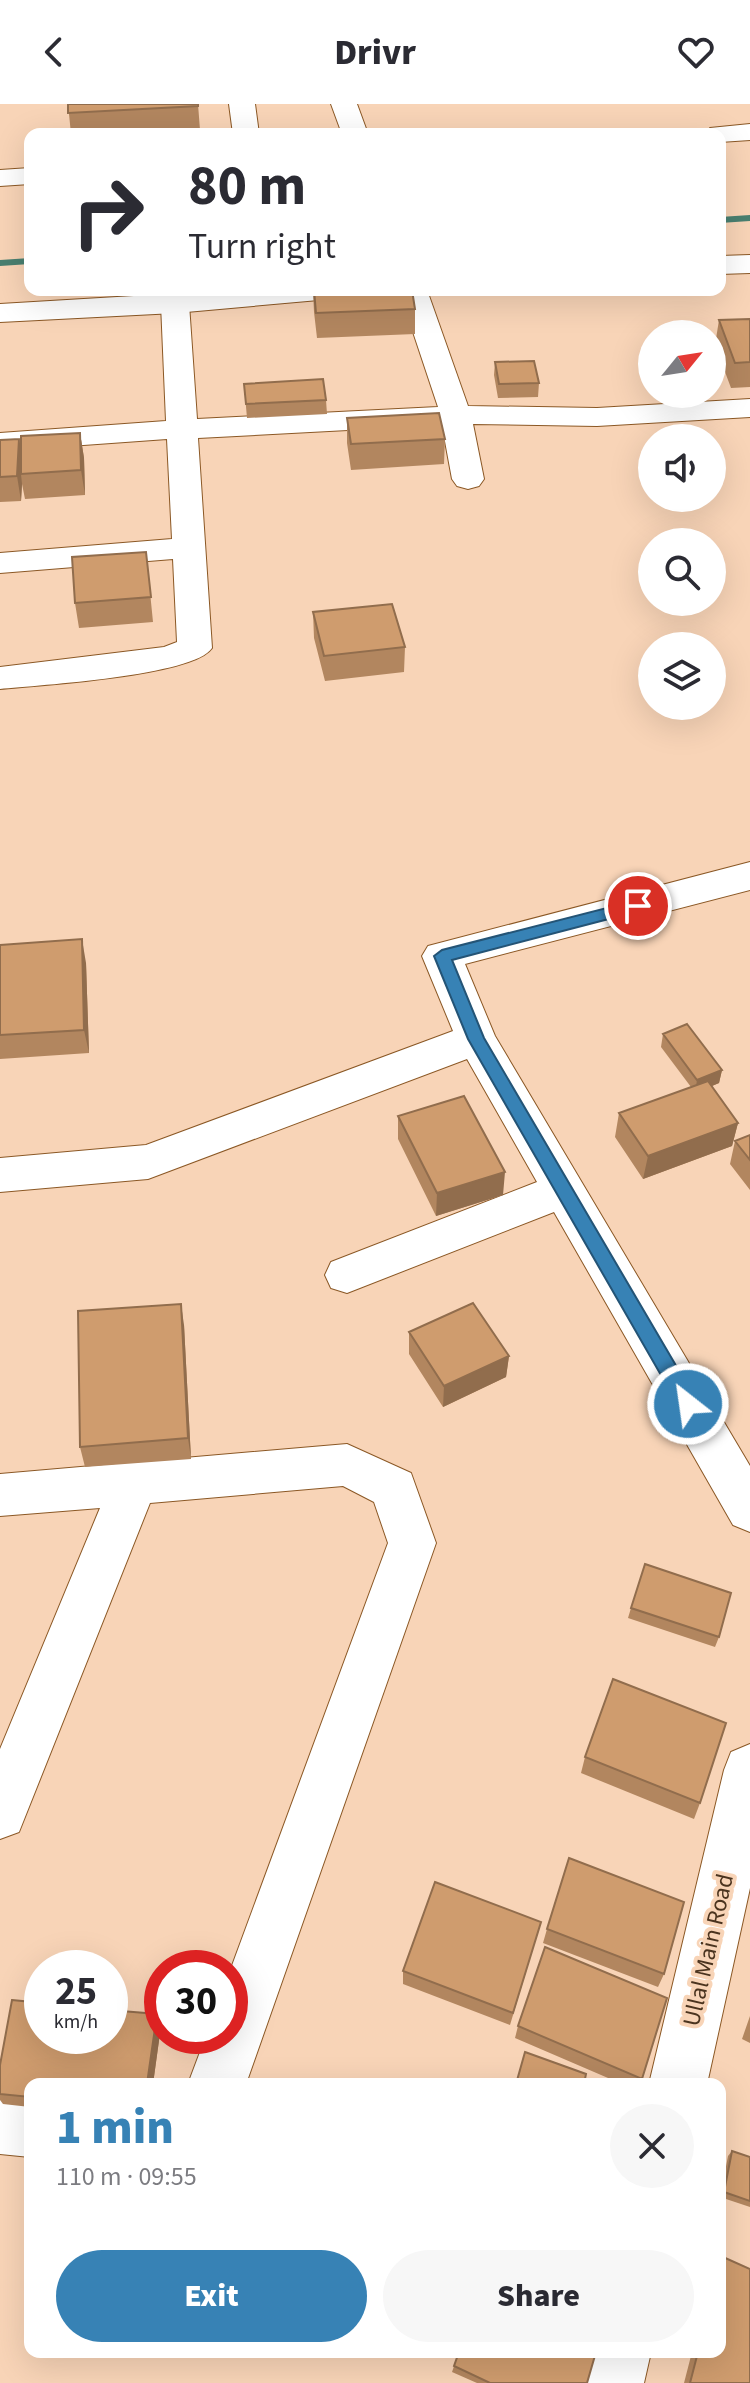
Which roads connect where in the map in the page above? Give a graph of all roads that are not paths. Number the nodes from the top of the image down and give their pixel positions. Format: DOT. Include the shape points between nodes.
graph roads {
  1 [pos="242,104"];
  2 [pos="344,104"];
  3 [pos="245,128"];
  4 [pos="353,128"];
  5 [pos="750,132"];
  6 [pos="726,134"];
  7 [pos="24,176"];
  8 [pos="0,178"];
  9 [pos="750,264"];
  10 [pos="726,265"];
  11 [pos="264,296"];
  12 [pos="415,296"];
  13 [pos="175,304"];
  14 [pos="0,313"];
  15 [pos="749,411"];
  16 [pos="456,415"];
  17 [pos="183,429"];
  18 [pos="0,442"];
  19 [pos="468,479"];
  20 [pos="191,548"];
  21 [pos="0,563"];
  22 [pos="0,678"];
  23 [pos="750,876"];
  24 [pos="476,1039"];
  25 [pos="0,1175"];
  26 [pos="564,1190"];
  27 [pos="347,1275"];
  28 [pos="134,1483"];
  29 [pos="0,1495"];
  30 [pos="750,1510"];
  31 [pos="750,1770"];
  32 [pos="0,1813"];
  33 [pos="219,2078"];
  34 [pos="679,2078"];
  35 [pos="0,2125"];
  36 [pos="24,2127"];
  37 [pos="619,2358"];
  38 [pos="613,2383"];
  1 -- 3 [label="street"];
  2 -- 4 [label="street"];
  5 -- 6 [label="street"];
  7 -- 8 [label="street"];
  9 -- 10 [label="street"];
  11 -- 13 [label="street"];
  12 -- 16 [label="street"];
  13 -- 14 [label="street"];
  13 -- 17 [label="street"];
  15 -- 16 [label="street"];
  16 -- 17 [label="street"];
  16 -- 19 [label="street"];
  17 -- 18 [label="street"];
  17 -- 20 [label="street"];
  20 -- 21 [label="street"];
  20 -- 22 [label="street" via="195,648 169,658"];
  23 -- 24 [label="street" via="442,956"];
  24 -- 25 [label="street" via="148,1162"];
  24 -- 26 [label="street"];
  26 -- 27 [label="street"];
  26 -- 30 [label="street"];
  28 -- 29 [label="street"];
  28 -- 32 [label="street"];
  28 -- 33 [label="street" via="347,1465 394,1488 412,1543"];
  31 -- 34 [label="street, Ullal Main Road"];
  35 -- 36 [label="street"];
  37 -- 38 [label="street"];
}
